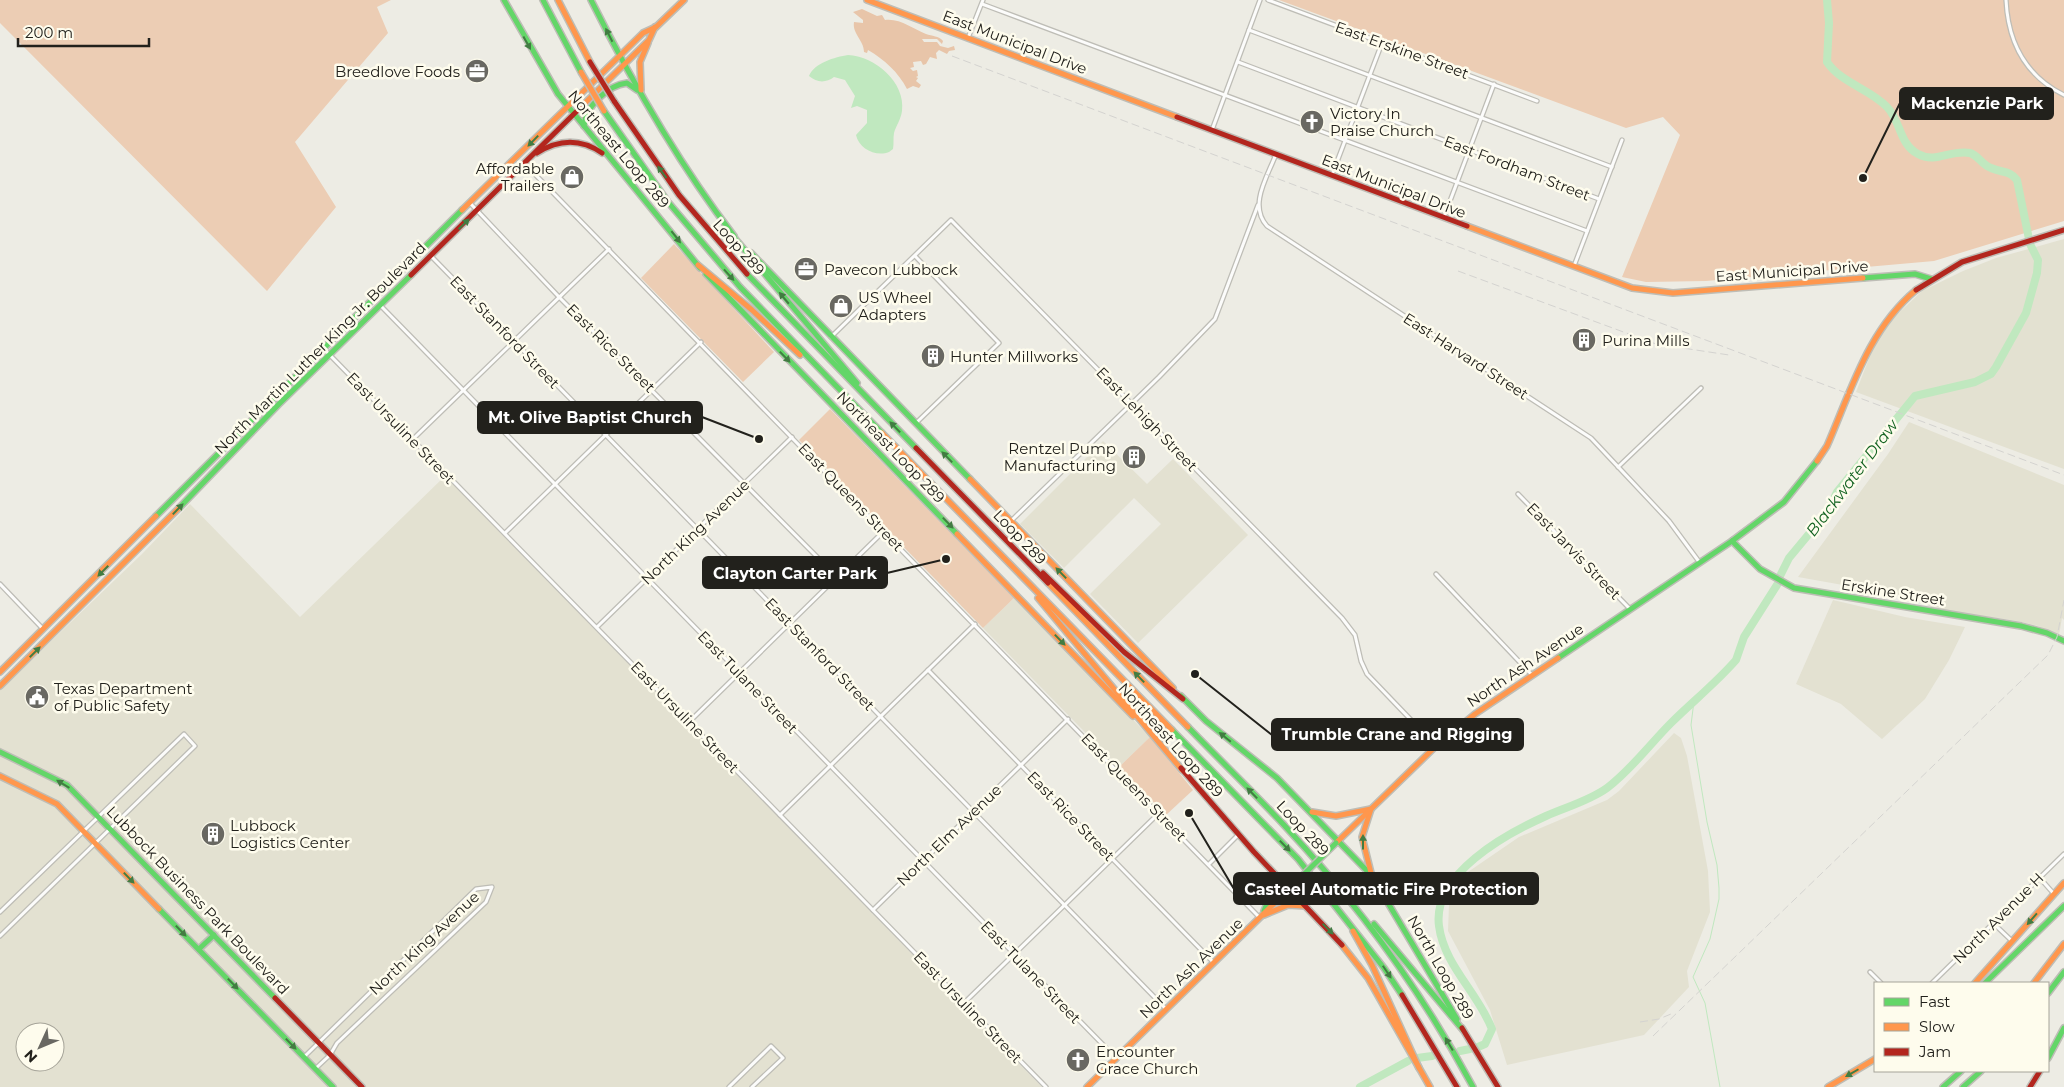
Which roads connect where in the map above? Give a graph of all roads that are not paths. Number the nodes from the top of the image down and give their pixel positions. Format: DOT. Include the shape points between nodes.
graph roads {
  1 [pos="504,0"];
  2 [pos="543,0"];
  3 [pos="558,0"];
  4 [pos="591,0"];
  5 [pos="684,0"];
  6 [pos="867,0"];
  7 [pos="1260,0"];
  8 [pos="1268,0"];
  9 [pos="2006,0"];
  10 [pos="983,2"];
  11 [pos="656,27"];
  12 [pos="1249,30"];
  13 [pos="968,38"];
  14 [pos="649,40"];
  15 [pos="1382,43"];
  16 [pos="619,55"];
  17 [pos="1238,62"];
  18 [pos="624,64"];
  19 [pos="1369,75"];
  20 [pos="1494,84"];
  21 [pos="642,93"];
  22 [pos="2064,95"];
  23 [pos="1225,96"];
  24 [pos="1537,101"];
  25 [pos="567,106"];
  26 [pos="1357,108"];
  27 [pos="573,114"];
  28 [pos="1481,117"];
  29 [pos="584,127"];
  30 [pos="1212,130"];
  31 [pos="1345,140"];
  32 [pos="1622,140"];
  33 [pos="1469,150"];
  34 [pos="1276,154"];
  35 [pos="610,160"];
  36 [pos="524,163"];
  37 [pos="508,166"];
  38 [pos="1612,167"];
  39 [pos="1332,176"];
  40 [pos="1457,182"];
  41 [pos="1599,199"];
  42 [pos="1259,202"];
  43 [pos="470,203"];
  44 [pos="477,211"];
  45 [pos="1443,218"];
  46 [pos="2064,230"];
  47 [pos="1587,231"];
  48 [pos="732,235"];
  49 [pos="609,249"];
  50 [pos="431,256"];
  51 [pos="915,256"];
  52 [pos="698,265"];
  53 [pos="1574,267"];
  54 [pos="1930,279"];
  55 [pos="559,297"];
  56 [pos="380,305"];
  57 [pos="830,337"];
  58 [pos="514,341"];
  59 [pos="701,342"];
  60 [pos="323,348"];
  61 [pos="330,354"];
  62 [pos="1701,388"];
  63 [pos="653,389"];
  64 [pos="463,390"];
  65 [pos="1132,404"];
  66 [pos="883,415"];
  67 [pos="915,424"];
  68 [pos="877,428"];
  69 [pos="606,435"];
  70 [pos="792,437"];
  71 [pos="413,439"];
  72 [pos="1618,467"];
  73 [pos="745,483"];
  74 [pos="555,484"];
  75 [pos="1518,494"];
  76 [pos="1010,522"];
  77 [pos="990,524"];
  78 [pos="698,529"];
  79 [pos="884,531"];
  80 [pos="505,533"];
  81 [pos="138,537"];
  82 [pos="1732,541"];
  83 [pos="144,544"];
  84 [pos="994,548"];
  85 [pos="1700,563"];
  86 [pos="1436,574"];
  87 [pos="837,577"];
  88 [pos="647,578"];
  89 [pos="0,584"];
  90 [pos="1630,609"];
  91 [pos="790,623"];
  92 [pos="974,624"];
  93 [pos="597,627"];
  94 [pos="43,630"];
  95 [pos="2064,641"];
  96 [pos="928,670"];
  97 [pos="0,672"];
  98 [pos="739,672"];
  99 [pos="1532,675"];
  100 [pos="0,686"];
  101 [pos="1183,699"];
  102 [pos="881,716"];
  103 [pos="1068,719"];
  104 [pos="689,722"];
  105 [pos="1436,746"];
  106 [pos="0,752"];
  107 [pos="1021,765"];
  108 [pos="830,766"];
  109 [pos="1182,770"];
  110 [pos="0,776"];
  111 [pos="1371,809"];
  112 [pos="973,811"];
  113 [pos="1310,812"];
  114 [pos="1159,813"];
  115 [pos="780,815"];
  116 [pos="99,816"];
  117 [pos="111,827"];
  118 [pos="83,831"];
  119 [pos="1239,834"];
  120 [pos="1337,842"];
  121 [pos="95,843"];
  122 [pos="2064,854"];
  123 [pos="1112,859"];
  124 [pos="923,861"];
  125 [pos="1209,864"];
  126 [pos="1271,871"];
  127 [pos="1372,876"];
  128 [pos="2039,877"];
  129 [pos="2064,883"];
  130 [pos="1289,889"];
  131 [pos="1324,889"];
  132 [pos="2054,894"];
  133 [pos="1347,897"];
  134 [pos="1065,905"];
  135 [pos="1305,906"];
  136 [pos="2064,906"];
  137 [pos="873,910"];
  138 [pos="0,912"];
  139 [pos="1260,917"];
  140 [pos="1993,923"];
  141 [pos="214,934"];
  142 [pos="0,936"];
  143 [pos="2012,942"];
  144 [pos="2064,944"];
  145 [pos="199,949"];
  146 [pos="1014,954"];
  147 [pos="1214,963"];
  148 [pos="1870,972"];
  149 [pos="2064,972"];
  150 [pos="1880,982"];
  151 [pos="1933,982"];
  152 [pos="1976,982"];
  153 [pos="1986,982"];
  154 [pos="2035,982"];
  155 [pos="2049,992"];
  156 [pos="964,1004"];
  157 [pos="1166,1009"];
  158 [pos="2064,1028"];
  159 [pos="1463,1030"];
  160 [pos="2064,1036"];
  161 [pos="319,1043"];
  162 [pos="330,1055"];
  163 [pos="304,1057"];
  164 [pos="2049,1057"];
  165 [pos="2049,1058"];
  166 [pos="1116,1059"];
  167 [pos="1874,1060"];
  168 [pos="1418,1068"];
  169 [pos="315,1069"];
  170 [pos="1960,1072"];
  171 [pos="1980,1072"];
  172 [pos="2039,1072"];
  173 [pos="333,1087"];
  174 [pos="362,1087"];
  175 [pos="729,1087"];
  176 [pos="752,1087"];
  177 [pos="1046,1087"];
  178 [pos="1088,1087"];
  179 [pos="1430,1087"];
  180 [pos="1457,1087"];
  181 [pos="1472,1087"];
  182 [pos="1498,1087"];
  183 [pos="1828,1087"];
  184 [pos="1943,1087"];
  185 [pos="1963,1087"];
  186 [pos="2030,1087"];
  1 -- 25 [label="main road, Northeast Loop 289, one-way" via="545,74"];
  2 -- 68 [label="main road, Loop 289, one-way, bridge" via="580,72 658,189 712,257"];
  66 -- 3 [label="main road, Loop 289, one-way, bridge" via="715,240 658,167 614,101"];
  16 -- 4 [label="main road, one-way"];
  5 -- 11 [label="main road, North Martin Luther King Jr. Boulevard"];
  6 -- 13 [label="main road, East Municipal Drive"];
  7 -- 12 [label="street"];
  8 -- 15 [label="street, East Erskine Street"];
  9 -- 22 [label="street" via="2012,35 2022,58 2037,78"];
  10 -- 13 [label="street"];
  10 -- 23 [label="street"];
  11 -- 14 [label="main road, North Martin Luther King Jr. Boulevard"];
  11 -- 16 [label="main road, North Martin Luther King Jr. Boulevard" via="643,33"];
  12 -- 17 [label="street"];
  12 -- 19 [label="street"];
  13 -- 30 [label="main road, East Municipal Drive"];
  14 -- 18 [label="main road, North Martin Luther King Jr. Boulevard"];
  14 -- 21 [label="main road" via="640,62"];
  15 -- 19 [label="street"];
  15 -- 20 [label="street, East Erskine Street"];
  16 -- 18 [label="main road"];
  16 -- 25 [label="main road, North Martin Luther King Jr. Boulevard"];
  17 -- 23 [label="street"];
  17 -- 26 [label="street, East Fordham Street"];
  18 -- 21 [label="main road"];
  18 -- 27 [label="main road, North Martin Luther King Jr. Boulevard"];
  19 -- 26 [label="street"];
  19 -- 28 [label="street"];
  20 -- 24 [label="street, East Erskine Street"];
  20 -- 28 [label="street"];
  21 -- 29 [label="main road" via="627,83 616,84 586,113"];
  21 -- 48 [label="main road"];
  23 -- 30 [label="street"];
  23 -- 31 [label="street"];
  25 -- 27 [label="main road, Northeast Loop 289"];
  25 -- 37 [label="main road, North Martin Luther King Jr. Boulevard, one-way"];
  26 -- 31 [label="street"];
  26 -- 33 [label="street, East Fordham Street"];
  27 -- 29 [label="main road, Northeast Loop 289"];
  27 -- 36 [label="main road, North Martin Luther King Jr. Boulevard"];
  28 -- 33 [label="street"];
  28 -- 38 [label="street"];
  29 -- 35 [label="main road, Northeast Loop 289"];
  30 -- 34 [label="main road, East Municipal Drive"];
  31 -- 39 [label="street"];
  31 -- 40 [label="street"];
  32 -- 38 [label="street"];
  33 -- 40 [label="street"];
  33 -- 41 [label="street, East Fordham Street"];
  34 -- 39 [label="main road, East Municipal Drive"];
  34 -- 42 [label="street"];
  35 -- 36 [label="main road" via="590,146 566,141 546,146"];
  35 -- 52 [label="main road, Northeast Loop 289, one-way"];
  36 -- 37 [label="main road"];
  36 -- 44 [label="main road, North Martin Luther King Jr. Boulevard"];
  36 -- 49 [label="street, East Queens Street"];
  37 -- 43 [label="main road, North Martin Luther King Jr. Boulevard"];
  38 -- 41 [label="street"];
  39 -- 45 [label="main road, East Municipal Drive"];
  40 -- 45 [label="street"];
  40 -- 47 [label="street"];
  41 -- 47 [label="street"];
  42 -- 65 [label="street" via="1215,319"];
  42 -- 72 [label="street, East Harvard Street" via="1260,216 1272,231 1583,433"];
  43 -- 44 [label="street, East Rice Street"];
  43 -- 60 [label="main road, North Martin Luther King Jr. Boulevard"];
  50 -- 44 [label="main road, North Martin Luther King Jr. Boulevard, one-way"];
  44 -- 55 [label="street, East Rice Street"];
  45 -- 53 [label="main road, East Municipal Drive"];
  46 -- 54 [label="main road, North Ash Avenue" via="1962,262"];
  47 -- 53 [label="street"];
  48 -- 57 [label="main road"];
  66 -- 48 [label="main road, one-way"];
  49 -- 55 [label="street"];
  49 -- 59 [label="street, East Queens Street"];
  50 -- 56 [label="main road, North Martin Luther King Jr. Boulevard"];
  50 -- 58 [label="street, East Stanford Street"];
  51 -- 57 [label="street"];
  51 -- 65 [label="street, East Lehigh Street" via="951,220"];
  51 -- 67 [label="street" via="999,343"];
  52 -- 68 [label="main road" via="752,310"];
  52 -- 109 [label="main road, Northeast Loop 289, one-way" via="1018,595"];
  53 -- 54 [label="main road, East Municipal Drive" via="1632,288 1673,293 1915,274"];
  54 -- 82 [label="main road, North Ash Avenue" via="1897,307 1872,341 1833,434 1809,474 1771,514"];
  55 -- 58 [label="street"];
  55 -- 63 [label="street, East Rice Street"];
  56 -- 61 [label="main road, North Martin Luther King Jr. Boulevard"];
  56 -- 64 [label="street, East Tulane Street"];
  57 -- 67 [label="main road"];
  58 -- 64 [label="street"];
  58 -- 69 [label="street, East Stanford Street"];
  59 -- 63 [label="street"];
  59 -- 70 [label="street, East Queens Street"];
  60 -- 61 [label="street, East Ursuline Street"];
  60 -- 81 [label="main road, North Martin Luther King Jr. Boulevard"];
  61 -- 71 [label="street, East Ursuline Street"];
  83 -- 61 [label="main road, North Martin Luther King Jr. Boulevard, one-way"];
  62 -- 72 [label="street"];
  63 -- 69 [label="street"];
  63 -- 73 [label="street, East Rice Street"];
  64 -- 71 [label="street"];
  64 -- 74 [label="street, East Tulane Street"];
  65 -- 76 [label="street"];
  65 -- 105 [label="street, East Lehigh Street" via="1342,618 1357,639 1367,674"];
  77 -- 66 [label="main road, Loop 289, one-way"];
  76 -- 67 [label="main road, one-way"];
  68 -- 84 [label="main road, Loop 289"];
  69 -- 74 [label="street"];
  69 -- 78 [label="street, East Stanford Street"];
  70 -- 73 [label="street, North King Avenue"];
  70 -- 79 [label="street, East Queens Street"];
  71 -- 80 [label="street, East Ursuline Street"];
  72 -- 85 [label="street, East Harvard Street" via="1668,520"];
  73 -- 78 [label="street, North King Avenue"];
  73 -- 87 [label="street, East Rice Street"];
  74 -- 80 [label="street"];
  74 -- 88 [label="street, East Tulane Street"];
  75 -- 90 [label="street, East Jarvis Street"];
  101 -- 76 [label="main road, one-way"];
  77 -- 101 [label="main road" via="1124,652"];
  133 -- 77 [label="main road, Loop 289, one-way" via="1285,826"];
  78 -- 88 [label="street, North King Avenue"];
  78 -- 91 [label="street, East Stanford Street"];
  79 -- 87 [label="street"];
  79 -- 92 [label="street, East Queens Street"];
  80 -- 93 [label="street, East Ursuline Street"];
  81 -- 83 [label="main road"];
  81 -- 94 [label="main road, North Martin Luther King Jr. Boulevard, one-way"];
  82 -- 85 [label="main road, North Ash Avenue"];
  82 -- 95 [label="main road, Erskine Street" via="1766,574 1794,588 2021,626"];
  100 -- 83 [label="main road, North Martin Luther King Jr. Boulevard, one-way"];
  84 -- 109 [label="main road"];
  84 -- 131 [label="main road, Loop 289, one-way"];
  85 -- 90 [label="main road, North Ash Avenue"];
  86 -- 99 [label="street"];
  87 -- 91 [label="street"];
  88 -- 93 [label="street, North King Avenue"];
  88 -- 98 [label="street, East Tulane Street"];
  89 -- 94 [label="street"];
  90 -- 99 [label="main road, North Ash Avenue"];
  91 -- 98 [label="street"];
  91 -- 102 [label="street, East Stanford Street"];
  92 -- 96 [label="street"];
  92 -- 103 [label="street, East Queens Street"];
  93 -- 104 [label="street, East Ursuline Street"];
  94 -- 97 [label="main road, North Martin Luther King Jr. Boulevard"];
  96 -- 102 [label="street"];
  96 -- 107 [label="street, East Rice Street"];
  98 -- 104 [label="street"];
  98 -- 108 [label="street, East Tulane Street"];
  99 -- 105 [label="main road, North Ash Avenue" via="1485,706"];
  113 -- 101 [label="main road, one-way" via="1277,778"];
  102 -- 108 [label="street"];
  102 -- 112 [label="street, East Stanford Street"];
  103 -- 107 [label="street, North Elm Avenue"];
  103 -- 114 [label="street, East Queens Street"];
  104 -- 115 [label="street, East Ursuline Street"];
  105 -- 111 [label="main road, North Ash Avenue"];
  116 -- 106 [label="main road, Lubbock Business Park Boulevard, one-way" via="67,785"];
  107 -- 112 [label="street, North Elm Avenue"];
  107 -- 123 [label="street, East Rice Street"];
  108 -- 115 [label="street"];
  108 -- 124 [label="street, East Tulane Street"];
  109 -- 119 [label="main road, Northeast Loop 289"];
  110 -- 118 [label="main road" via="57,804"];
  111 -- 113 [label="main road" via="1340,817"];
  111 -- 120 [label="main road, North Ash Avenue"];
  127 -- 111 [label="main road, one-way" via="1362,842"];
  112 -- 124 [label="street, North Elm Avenue"];
  112 -- 134 [label="street, East Stanford Street"];
  113 -- 120 [label="main road"];
  114 -- 123 [label="street"];
  114 -- 125 [label="street, East Queens Street"];
  115 -- 137 [label="street, East Ursuline Street"];
  116 -- 117 [label="main road, Lubbock Business Park Boulevard"];
  116 -- 117 [label="street" via="184,734 195,746"];
  116 -- 118 [label="street"];
  117 -- 121 [label="street"];
  117 -- 141 [label="main road, Lubbock Business Park Boulevard"];
  118 -- 121 [label="main road"];
  118 -- 138 [label="street"];
  119 -- 125 [label="street"];
  119 -- 126 [label="main road, Northeast Loop 289"];
  120 -- 127 [label="main road, North Loop 289"];
  120 -- 130 [label="main road, North Ash Avenue, bridge"];
  121 -- 142 [label="street"];
  121 -- 145 [label="main road, one-way"];
  122 -- 128 [label="street, North Avenue H"];
  123 -- 134 [label="street"];
  123 -- 147 [label="street, East Rice Street"];
  124 -- 137 [label="street, North Elm Avenue"];
  124 -- 146 [label="street, East Tulane Street"];
  125 -- 139 [label="street, East Queens Street"];
  126 -- 130 [label="main road, Northeast Loop 289"];
  126 -- 139 [label="main road" via="1273,893"];
  127 -- 159 [label="main road, North Loop 289"];
  128 -- 132 [label="street"];
  128 -- 140 [label="street, North Avenue H"];
  129 -- 132 [label="main road"];
  130 -- 135 [label="main road"];
  130 -- 139 [label="main road, North Ash Avenue"];
  131 -- 168 [label="main road" via="1361,944"];
  131 -- 180 [label="main road, Loop 289, one-way" via="1393,981"];
  132 -- 143 [label="main road, one-way"];
  133 -- 159 [label="main road" via="1369,918"];
  181 -- 133 [label="main road, Loop 289, one-way" via="1405,975"];
  134 -- 146 [label="street"];
  134 -- 157 [label="street, East Stanford Street"];
  135 -- 139 [label="main road" via="1287,904"];
  135 -- 168 [label="main road, one-way" via="1342,944 1368,978"];
  136 -- 153 [label="main road"];
  137 -- 156 [label="street, East Ursuline Street"];
  139 -- 147 [label="main road, North Ash Avenue"];
  140 -- 143 [label="street"];
  140 -- 151 [label="street, North Avenue H"];
  141 -- 145 [label="main road"];
  141 -- 161 [label="main road, Lubbock Business Park Boulevard"];
  143 -- 152 [label="main road"];
  144 -- 154 [label="main road"];
  145 -- 163 [label="main road, one-way"];
  146 -- 156 [label="street"];
  146 -- 166 [label="street, East Tulane Street"];
  147 -- 157 [label="main road, North Ash Avenue"];
  148 -- 150 [label="street"];
  149 -- 155 [label="main road"];
  156 -- 177 [label="street, East Ursuline Street"];
  157 -- 166 [label="main road, North Ash Avenue"];
  158 -- 164 [label="main road"];
  159 -- 182 [label="main road, North Loop 289"];
  160 -- 165 [label="main road"];
  161 -- 162 [label="main road, Lubbock Business Park Boulevard"];
  161 -- 162 [label="street, North King Avenue" via="476,889 492,887 486,902 337,1043"];
  161 -- 163 [label="street, North King Avenue"];
  162 -- 169 [label="street, North King Avenue"];
  162 -- 174 [label="main road, Lubbock Business Park Boulevard"];
  163 -- 169 [label="main road"];
  166 -- 178 [label="main road, North Ash Avenue"];
  167 -- 183 [label="main road, one-way"];
  168 -- 179 [label="main road"];
  169 -- 173 [label="main road"];
  170 -- 184 [label="main road"];
  171 -- 185 [label="main road"];
  172 -- 186 [label="main road"];
  175 -- 176 [label="street" via="771,1046 783,1058"];
}
